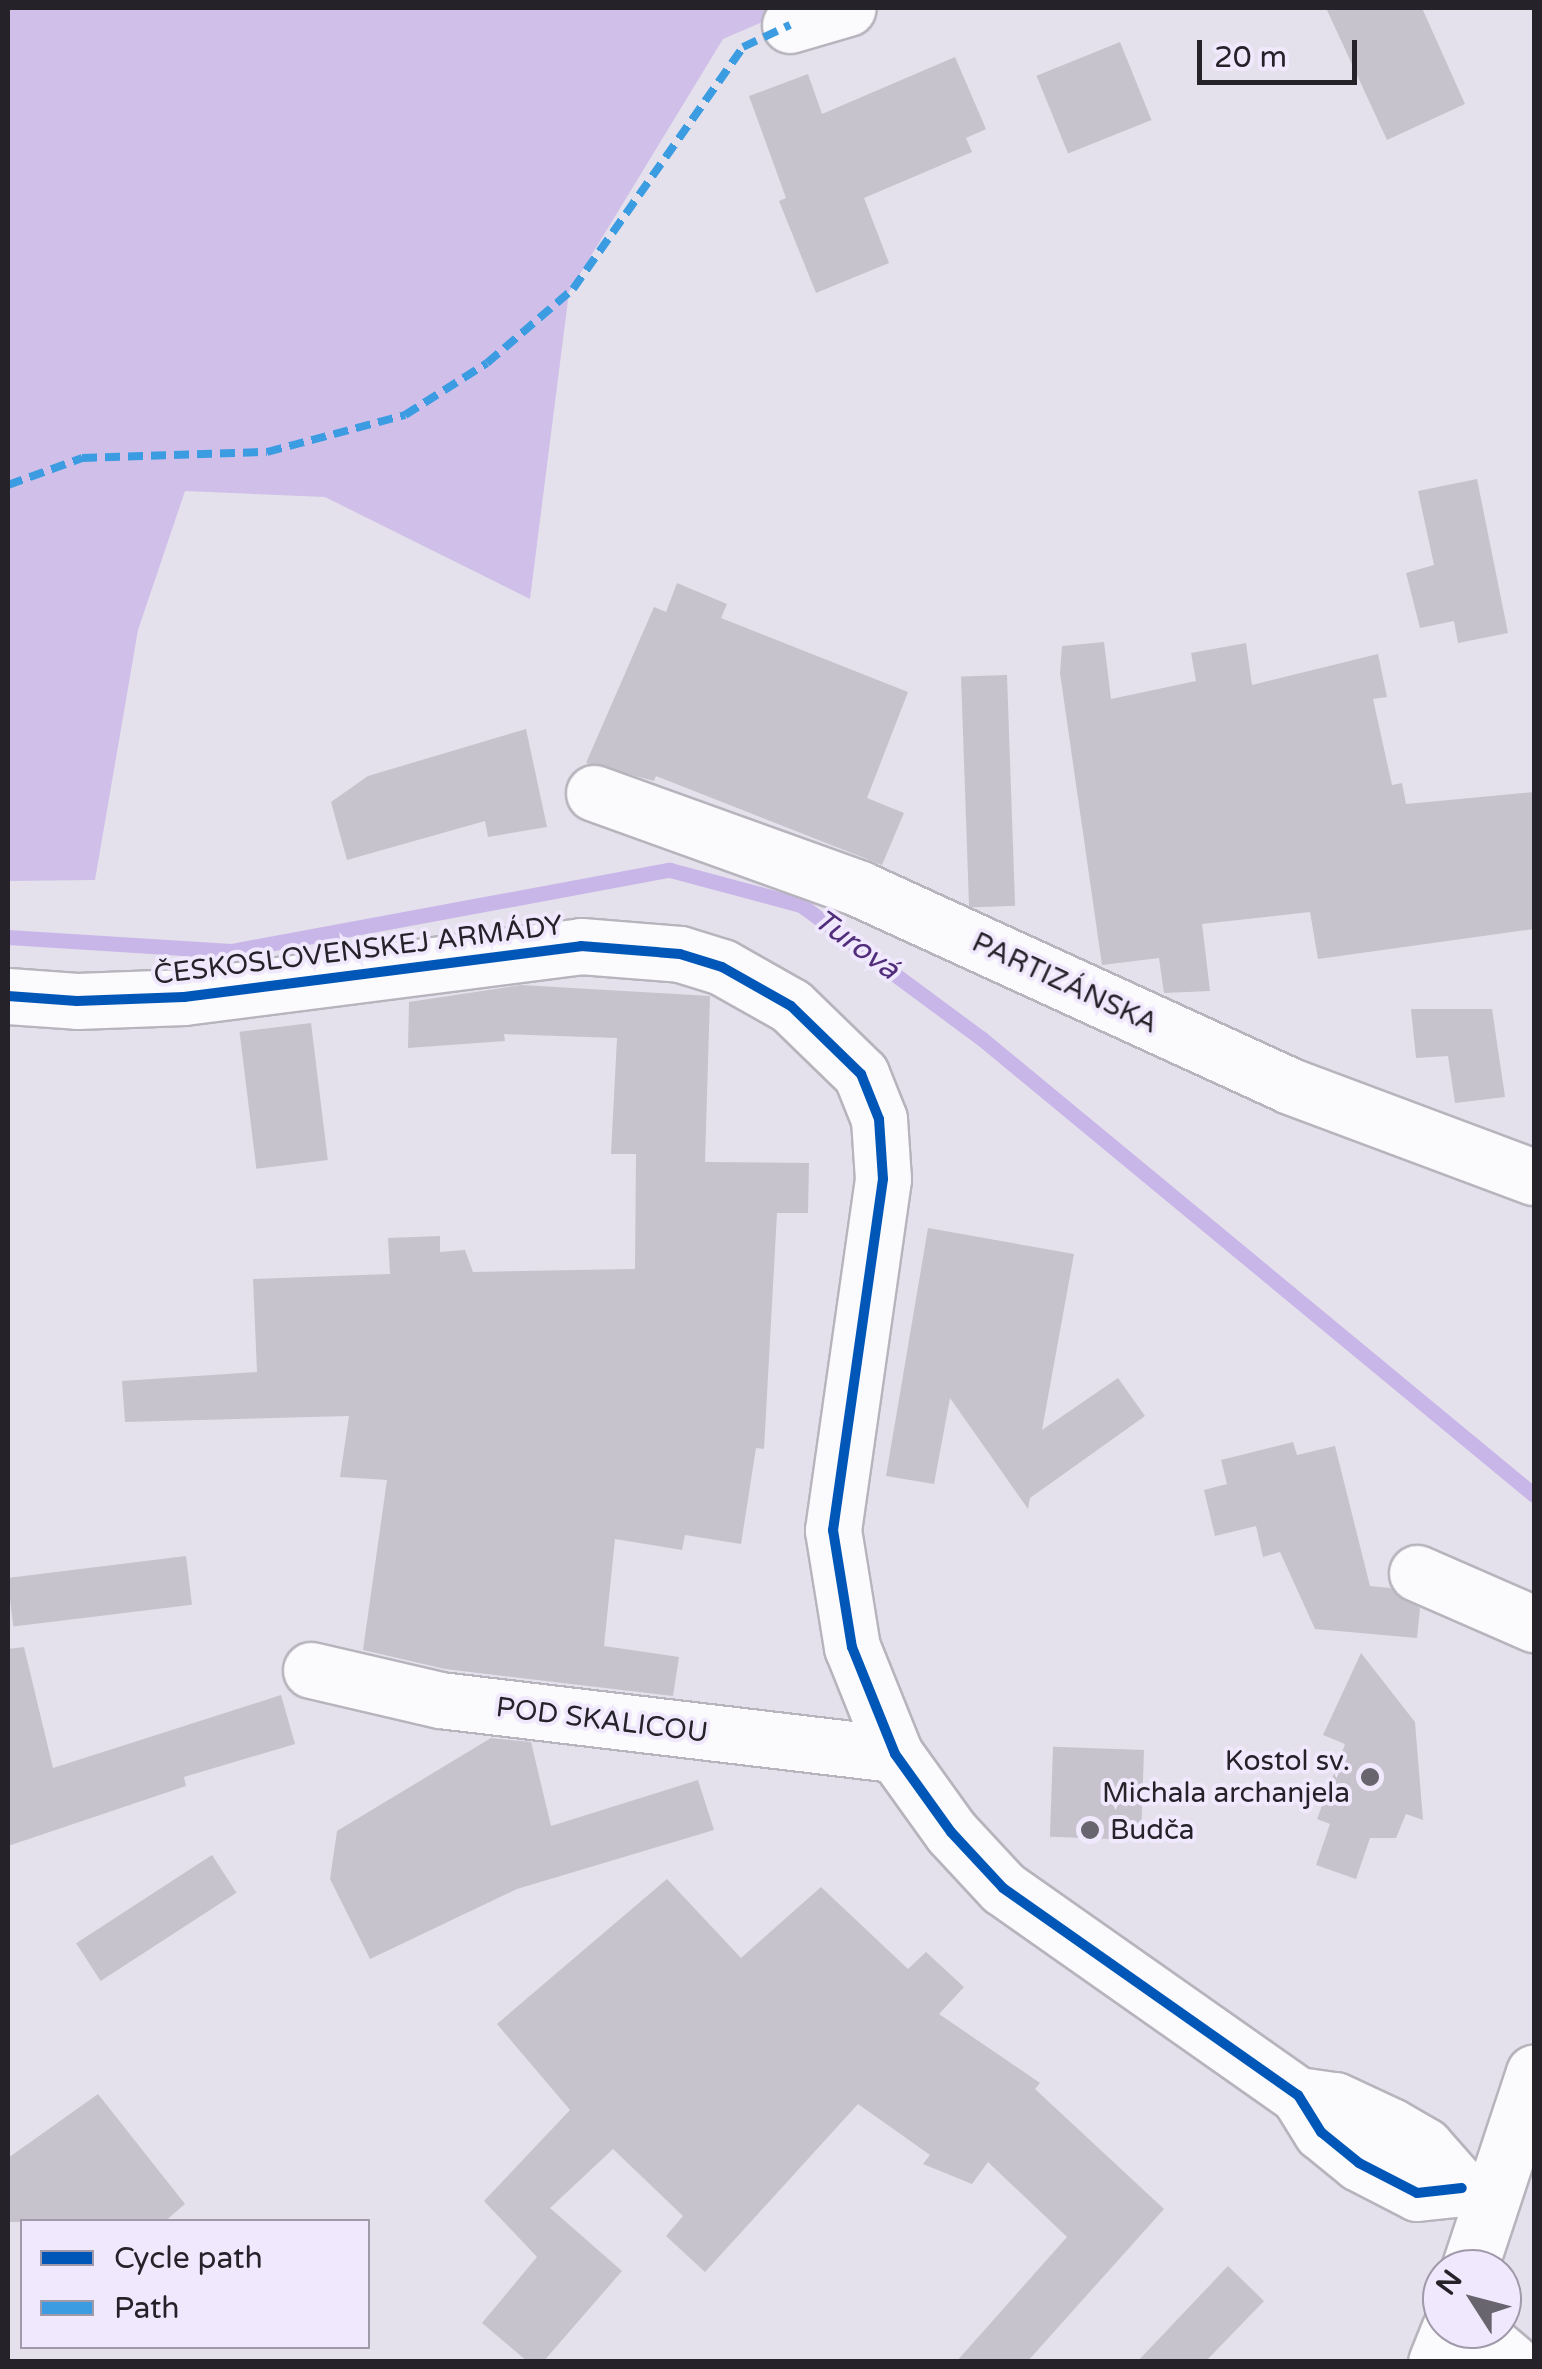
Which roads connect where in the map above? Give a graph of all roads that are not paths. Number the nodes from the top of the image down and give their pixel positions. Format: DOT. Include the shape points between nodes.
graph roads {
  1 [pos="848,8"];
  2 [pos="790,25"];
  3 [pos="594,793"];
  4 [pos="8,996"];
  5 [pos="1534,1177"];
  6 [pos="1416,1573"];
  7 [pos="1534,1624"];
  8 [pos="312,1670"];
  9 [pos="895,1754"];
  10 [pos="1534,2072"];
  11 [pos="1477,2194"];
  12 [pos="1471,2249"];
  1 -- 2 [label="street"];
  3 -- 5 [label="street, PARTIZÁNSKA" via="860,889 1290,1086"];
  4 -- 9 [label="street, ČESKOSLOVENSKEJ ARMÁDY" via="184,998 581,946 680,954 722,967 791,1006 861,1074 879,1119 883,1180 833,1530 852,1647"];
  6 -- 7 [label="street"];
  8 -- 9 [label="street, POD SKALICOU" via="440,1700"];
  9 -- 11 [label="street, ČESKOSLOVENSKEJ ARMÁDY" via="1003,1888 1298,2095 1322,2132 1368,2168 1417,2193"];
  10 -- 11 [label="street"];
  11 -- 12 [label="street"];
}
